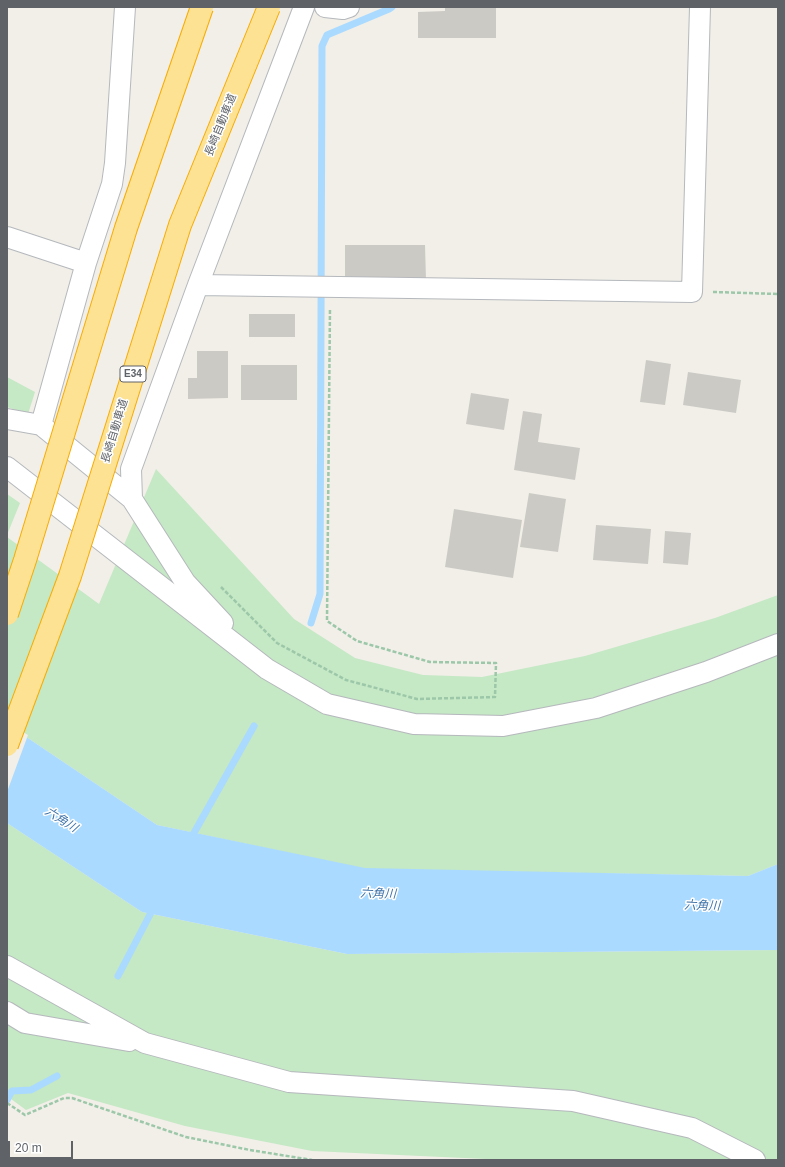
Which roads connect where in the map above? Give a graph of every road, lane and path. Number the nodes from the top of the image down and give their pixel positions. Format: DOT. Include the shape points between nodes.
graph roads {
  1 [pos="125,7"];
  2 [pos="202,7"];
  3 [pos="269,7"];
  4 [pos="304,7"];
  5 [pos="325,7"];
  6 [pos="349,7"];
  7 [pos="700,7"];
  8 [pos="7,237"];
  9 [pos="86,263"];
  10 [pos="198,285"];
  11 [pos="321,287"];
  12 [pos="692,292"];
  13 [pos="778,294"];
  14 [pos="7,419"];
  15 [pos="42,425"];
  16 [pos="7,466"];
  17 [pos="132,499"];
  18 [pos="216,582"];
  19 [pos="7,614"];
  20 [pos="778,644"];
  21 [pos="267,669"];
  22 [pos="7,745"];
  23 [pos="7,966"];
  24 [pos="7,1012"];
  25 [pos="145,1043"];
  26 [pos="7,1103"];
  27 [pos="312,1160"];
  28 [pos="755,1160"];
  1 -- 9 [label="street" via="112,184"];
  2 -- 19 [label="highway, bridge" via="126,228"];
  3 -- 22 [label="highway, 長崎自動車道 / E34, bridge" via="180,225 70,576"];
  4 -- 10 [label="street"];
  5 -- 6 [label="street"];
  7 -- 12 [label="street"];
  8 -- 9 [label="street"];
  9 -- 15 [label="street"];
  10 -- 11 [label="street"];
  10 -- 17 [label="street" via="131,469"];
  11 -- 12 [label="street"];
  11 -- 18 [label="path" via="327,620 357,641 430,662 496,663 495,697 417,699 346,680 277,642"];
  12 -- 13 [label="path"];
  14 -- 15 [label="street"];
  15 -- 17 [label="street"];
  16 -- 21 [label="street"];
  17 -- 21 [label="street" via="185,582"];
  20 -- 21 [label="street" via="706,672 596,708 504,726 414,724 327,704"];
  23 -- 25 [label="street"];
  24 -- 25 [label="street" via="25,1023"];
  25 -- 28 [label="street" via="289,1082 573,1101 692,1128"];
  26 -- 27 [label="path" via="25,1116 64,1098 72,1098 186,1137"];
}
